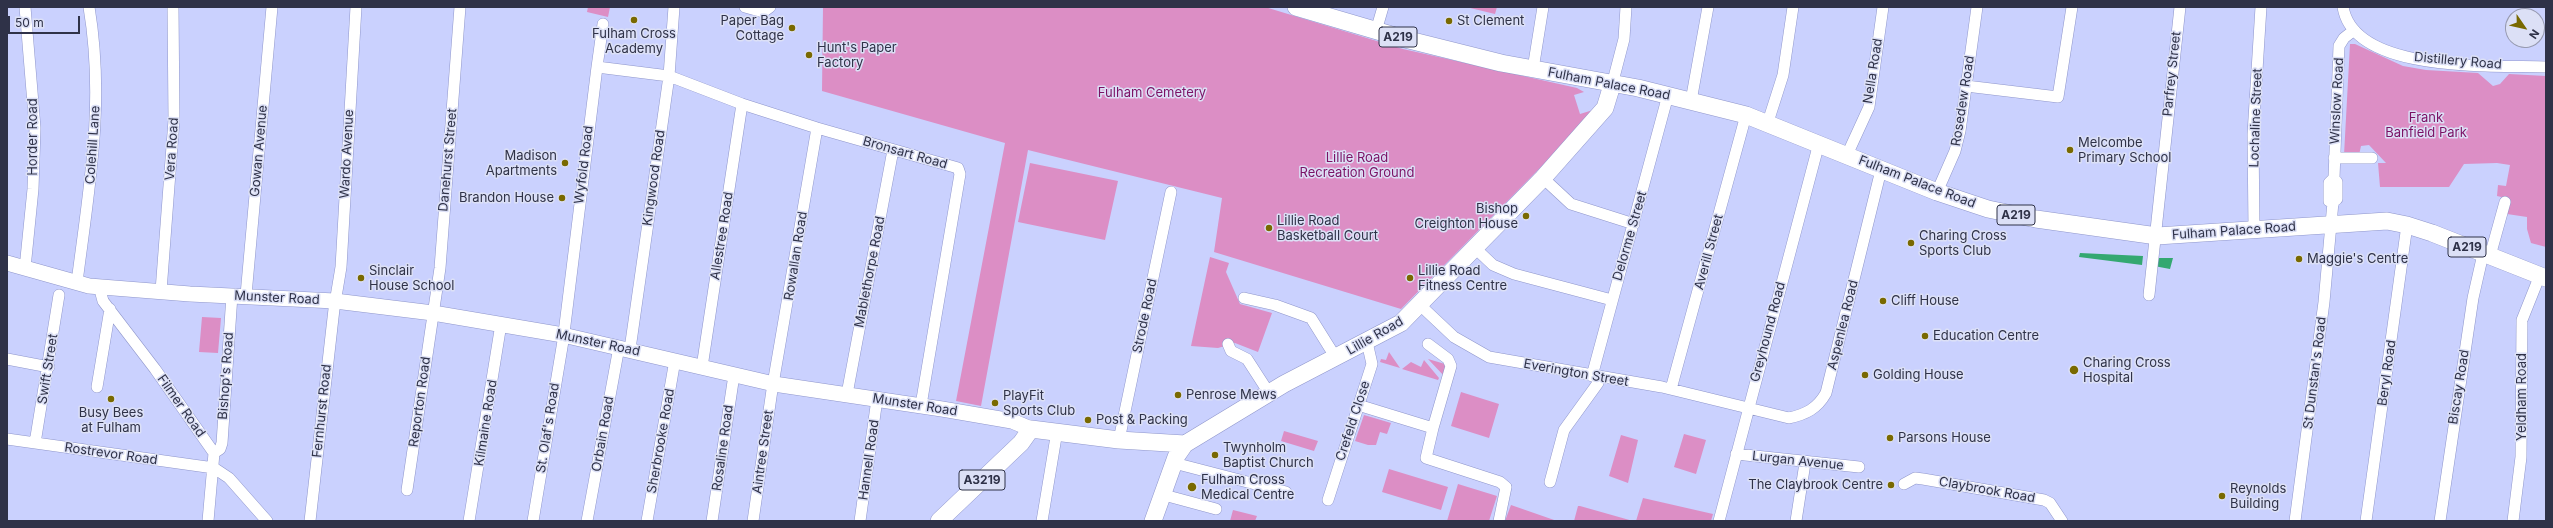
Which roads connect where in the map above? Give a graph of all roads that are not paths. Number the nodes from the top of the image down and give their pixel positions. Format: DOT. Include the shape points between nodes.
graph roads {
  1 [pos="25,7"];
  2 [pos="89,7"];
  3 [pos="173,7"];
  4 [pos="272,7"];
  5 [pos="356,7"];
  6 [pos="460,7"];
  7 [pos="674,7"];
  8 [pos="745,7"];
  9 [pos="1296,7"];
  10 [pos="1383,7"];
  11 [pos="1543,7"];
  12 [pos="1626,7"];
  13 [pos="1708,7"];
  14 [pos="1793,7"];
  15 [pos="1882,7"];
  16 [pos="1976,7"];
  17 [pos="2072,7"];
  18 [pos="2180,7"];
  19 [pos="2261,7"];
  20 [pos="2343,7"];
  21 [pos="770,8"];
  22 [pos="603,24"];
  23 [pos="1376,31"];
  24 [pos="2353,31"];
  25 [pos="596,67"];
  26 [pos="2546,67"];
  27 [pos="1533,69"];
  28 [pos="668,76"];
  29 [pos="1612,85"];
  30 [pos="1966,86"];
  31 [pos="1668,95"];
  32 [pos="1691,101"];
  33 [pos="742,104"];
  34 [pos="1746,115"];
  35 [pos="1768,122"];
  36 [pos="817,128"];
  37 [pos="1819,143"];
  38 [pos="892,150"];
  39 [pos="1847,155"];
  40 [pos="2334,158"];
  41 [pos="2372,158"];
  42 [pos="1882,170"];
  43 [pos="1542,178"];
  44 [pos="1171,192"];
  45 [pos="1937,192"];
  46 [pos="2505,202"];
  47 [pos="1634,224"];
  48 [pos="2331,224"];
  49 [pos="2407,224"];
  50 [pos="2254,229"];
  51 [pos="2157,236"];
  52 [pos="1475,248"];
  53 [pos="2487,255"];
  54 [pos="7,263"];
  55 [pos="25,268"];
  56 [pos="2543,277"];
  57 [pos="77,282"];
  58 [pos="99,286"];
  59 [pos="161,291"];
  60 [pos="59,295"];
  61 [pos="239,295"];
  62 [pos="2149,295"];
  63 [pos="1244,298"];
  64 [pos="1612,300"];
  65 [pos="335,301"];
  66 [pos="1420,305"];
  67 [pos="110,309"];
  68 [pos="433,313"];
  69 [pos="501,324"];
  70 [pos="563,335"];
  71 [pos="1368,342"];
  72 [pos="1228,344"];
  73 [pos="1428,344"];
  74 [pos="624,348"];
  75 [pos="1336,358"];
  76 [pos="7,359"];
  77 [pos="675,360"];
  78 [pos="48,367"];
  79 [pos="702,367"];
  80 [pos="734,375"];
  81 [pos="1595,377"];
  82 [pos="774,384"];
  83 [pos="97,387"];
  84 [pos="1671,389"];
  85 [pos="1269,393"];
  86 [pos="847,394"];
  87 [pos="877,399"];
  88 [pos="921,405"];
  89 [pos="1358,405"];
  90 [pos="1748,408"];
  91 [pos="1433,428"];
  92 [pos="1031,429"];
  93 [pos="1057,431"];
  94 [pos="7,439"];
  95 [pos="1119,440"];
  96 [pos="35,443"];
  97 [pos="1185,444"];
  98 [pos="214,453"];
  99 [pos="1736,454"];
  100 [pos="1174,463"];
  101 [pos="1805,463"];
  102 [pos="1859,467"];
  103 [pos="214,468"];
  104 [pos="1550,482"];
  105 [pos="1904,484"];
  106 [pos="407,490"];
  107 [pos="1286,492"];
  108 [pos="1164,495"];
  109 [pos="1328,500"];
  110 [pos="1216,509"];
  111 [pos="208,521"];
  112 [pos="267,521"];
  113 [pos="310,521"];
  114 [pos="469,521"];
  115 [pos="533,521"];
  116 [pos="587,521"];
  117 [pos="647,521"];
  118 [pos="712,521"];
  119 [pos="753,521"];
  120 [pos="860,521"];
  121 [pos="939,521"];
  122 [pos="1042,521"];
  123 [pos="1153,521"];
  124 [pos="1499,521"];
  125 [pos="1719,521"];
  126 [pos="1796,521"];
  127 [pos="2062,521"];
  128 [pos="2295,521"];
  129 [pos="2366,521"];
  130 [pos="2440,521"];
  131 [pos="2513,521"];
  1 -- 55 [label="street, Horder Road" via="35,128 33,189"];
  2 -- 57 [label="street, Colehill Lane" via="95,50 94,157"];
  3 -- 59 [label="street, Vera Road" via="174,120"];
  4 -- 61 [label="street, Gowan Avenue"];
  5 -- 65 [label="street, Wardo Avenue" via="341,267"];
  6 -- 68 [label="street, Danehurst Street" via="440,260"];
  7 -- 28 [label="street, Kingwood Road"];
  8 -- 21 [label="street" via="762,12"];
  9 -- 23 [label="main road, Fulham Palace Road / A219"];
  10 -- 23 [label="street"];
  11 -- 27 [label="street"];
  12 -- 29 [label="street" via="1624,39"];
  13 -- 32 [label="street"];
  14 -- 35 [label="street" via="1783,75"];
  15 -- 39 [label="street, Nella Road" via="1868,107"];
  16 -- 30 [label="street, Rosedew Road"];
  17 -- 30 [label="street" via="2058,97"];
  18 -- 51 [label="street, Parfrey Street"];
  19 -- 50 [label="street, Lochaline Street" via="2253,134"];
  20 -- 24 [label="street"];
  22 -- 25 [label="street, Wyfold Road"];
  23 -- 27 [label="main road, Fulham Palace Road / A219"];
  24 -- 26 [label="street, Distillery Road" via="2376,48 2416,59"];
  24 -- 40 [label="street, Winslow Road" via="2339,46"];
  25 -- 28 [label="street"];
  25 -- 70 [label="street, Wyfold Road"];
  27 -- 29 [label="main road, Fulham Palace Road / A219"];
  28 -- 33 [label="street, Bronsart Road"];
  28 -- 74 [label="street, Kingwood Road"];
  29 -- 31 [label="main road, Fulham Palace Road / A219"];
  29 -- 43 [label="main road, Lillie Road" via="1605,108"];
  30 -- 45 [label="street, Rosedew Road" via="1955,150"];
  31 -- 32 [label="main road, Fulham Palace Road / A219"];
  31 -- 47 [label="street, Delorme Street"];
  32 -- 34 [label="main road, Fulham Palace Road / A219"];
  33 -- 36 [label="street, Bronsart Road"];
  33 -- 79 [label="street, Allestree Road"];
  34 -- 35 [label="main road, Fulham Palace Road / A219"];
  34 -- 84 [label="street, Averill Street"];
  35 -- 37 [label="main road, Fulham Palace Road / A219"];
  36 -- 38 [label="street, Bronsart Road"];
  36 -- 82 [label="street, Rowallan Road"];
  37 -- 39 [label="main road, Fulham Palace Road / A219"];
  37 -- 90 [label="street, Greyhound Road"];
  38 -- 86 [label="street, Mablethorpe Road"];
  38 -- 88 [label="street, Bronsart Road" via="958,168 960,174"];
  39 -- 42 [label="main road, Fulham Palace Road / A219"];
  40 -- 41 [label="street"];
  40 -- 48 [label="street, Winslow Road" via="2337,199 2333,202"];
  42 -- 45 [label="main road, Fulham Palace Road / A219"];
  42 -- 90 [label="street, Aspenlea Road" via="1826,393 1821,402 1811,410 1789,418"];
  43 -- 47 [label="street" via="1571,204"];
  43 -- 52 [label="main road, Lillie Road"];
  44 -- 95 [label="street, Strode Road"];
  45 -- 51 [label="main road, Fulham Palace Road / A219" via="1988,209 2036,219"];
  46 -- 53 [label="street, Biscay Road"];
  47 -- 64 [label="street, Delorme Street"];
  48 -- 49 [label="main road, Fulham Palace Road / A219" via="2387,221"];
  48 -- 50 [label="main road, Fulham Palace Road / A219"];
  48 -- 128 [label="street, St Dunstan's Road" via="2324,302"];
  49 -- 53 [label="main road, Fulham Palace Road / A219"];
  49 -- 129 [label="street, Beryl Road"];
  50 -- 51 [label="main road, Fulham Palace Road / A219"];
  51 -- 62 [label="street, Parfrey Street"];
  52 -- 64 [label="street" via="1493,265 1514,274"];
  52 -- 66 [label="main road, Lillie Road"];
  53 -- 56 [label="main road, Fulham Palace Road / A219"];
  53 -- 130 [label="street, Biscay Road" via="2473,298"];
  54 -- 55 [label="street, Munster Road"];
  55 -- 57 [label="street, Munster Road"];
  56 -- 131 [label="street, Yeldham Road" via="2522,320 2521,457"];
  57 -- 58 [label="street, Munster Road"];
  58 -- 59 [label="street, Munster Road"];
  58 -- 67 [label="street, Filmer Road" via="100,298"];
  59 -- 61 [label="street, Munster Road"];
  60 -- 78 [label="street, Swift Street"];
  61 -- 65 [label="street, Munster Road"];
  61 -- 98 [label="street, Bishop's Road" via="222,442 220,449"];
  63 -- 75 [label="street" via="1275,305 1311,318"];
  64 -- 81 [label="street, Delorme Street"];
  65 -- 68 [label="street, Munster Road"];
  65 -- 113 [label="street, Fernhurst Road"];
  66 -- 71 [label="main road, Lillie Road" via="1401,323"];
  66 -- 81 [label="street, Everington Street" via="1454,337 1489,357"];
  67 -- 83 [label="street"];
  67 -- 98 [label="street, Filmer Road"];
  68 -- 69 [label="street, Munster Road"];
  68 -- 106 [label="street, Reporton Road"];
  69 -- 70 [label="street, Munster Road"];
  69 -- 114 [label="street, Kilmaine Road"];
  70 -- 74 [label="street, Munster Road"];
  70 -- 115 [label="street, St. Olaf's Road"];
  71 -- 75 [label="main road, Lillie Road"];
  71 -- 89 [label="street, Crefeld Close" via="1372,364"];
  72 -- 85 [label="street" via="1231,351 1247,359"];
  73 -- 91 [label="street" via="1448,359 1451,366"];
  74 -- 77 [label="street, Munster Road"];
  74 -- 116 [label="street, Orbain Road"];
  75 -- 85 [label="main road, Lillie Road"];
  76 -- 78 [label="street"];
  77 -- 79 [label="street, Munster Road"];
  77 -- 117 [label="street, Sherbrooke Road"];
  78 -- 96 [label="street, Swift Street"];
  79 -- 80 [label="street, Munster Road"];
  80 -- 82 [label="street, Munster Road"];
  80 -- 118 [label="street, Rosaline Road"];
  81 -- 84 [label="street, Everington Street"];
  81 -- 104 [label="street, Delorme Street" via="1598,383 1564,430"];
  82 -- 86 [label="street, Munster Road"];
  82 -- 119 [label="street, Aintree Street"];
  84 -- 90 [label="street, Everington Street"];
  85 -- 97 [label="main road, Lillie Road"];
  86 -- 87 [label="street, Munster Road"];
  87 -- 88 [label="street, Munster Road"];
  87 -- 120 [label="street, Hannell Road"];
  88 -- 92 [label="street, Munster Road" via="1012,421"];
  89 -- 91 [label="street"];
  89 -- 109 [label="street, Crefeld Close"];
  90 -- 99 [label="street, Greyhound Road"];
  91 -- 124 [label="street" via="1426,458 1498,481 1506,487"];
  92 -- 93 [label="main road, Munster Road"];
  92 -- 121 [label="main road, A3219" via="1021,443"];
  93 -- 95 [label="main road, Munster Road"];
  93 -- 122 [label="street"];
  94 -- 96 [label="street, Rostrevor Road"];
  95 -- 97 [label="main road, Munster Road"];
  96 -- 103 [label="street, Rostrevor Road"];
  97 -- 100 [label="main road, Lillie Road"];
  98 -- 103 [label="street"];
  99 -- 101 [label="street, Lurgan Avenue"];
  99 -- 125 [label="street, Greyhound Road"];
  100 -- 107 [label="street"];
  100 -- 108 [label="main road, Lillie Road"];
  101 -- 102 [label="street, Lurgan Avenue"];
  101 -- 126 [label="street"];
  103 -- 111 [label="street"];
  103 -- 112 [label="street" via="229,478"];
  105 -- 127 [label="street, Claybrook Road" via="1915,478 2044,500"];
  108 -- 110 [label="street"];
  108 -- 123 [label="main road, Lillie Road"];
}
